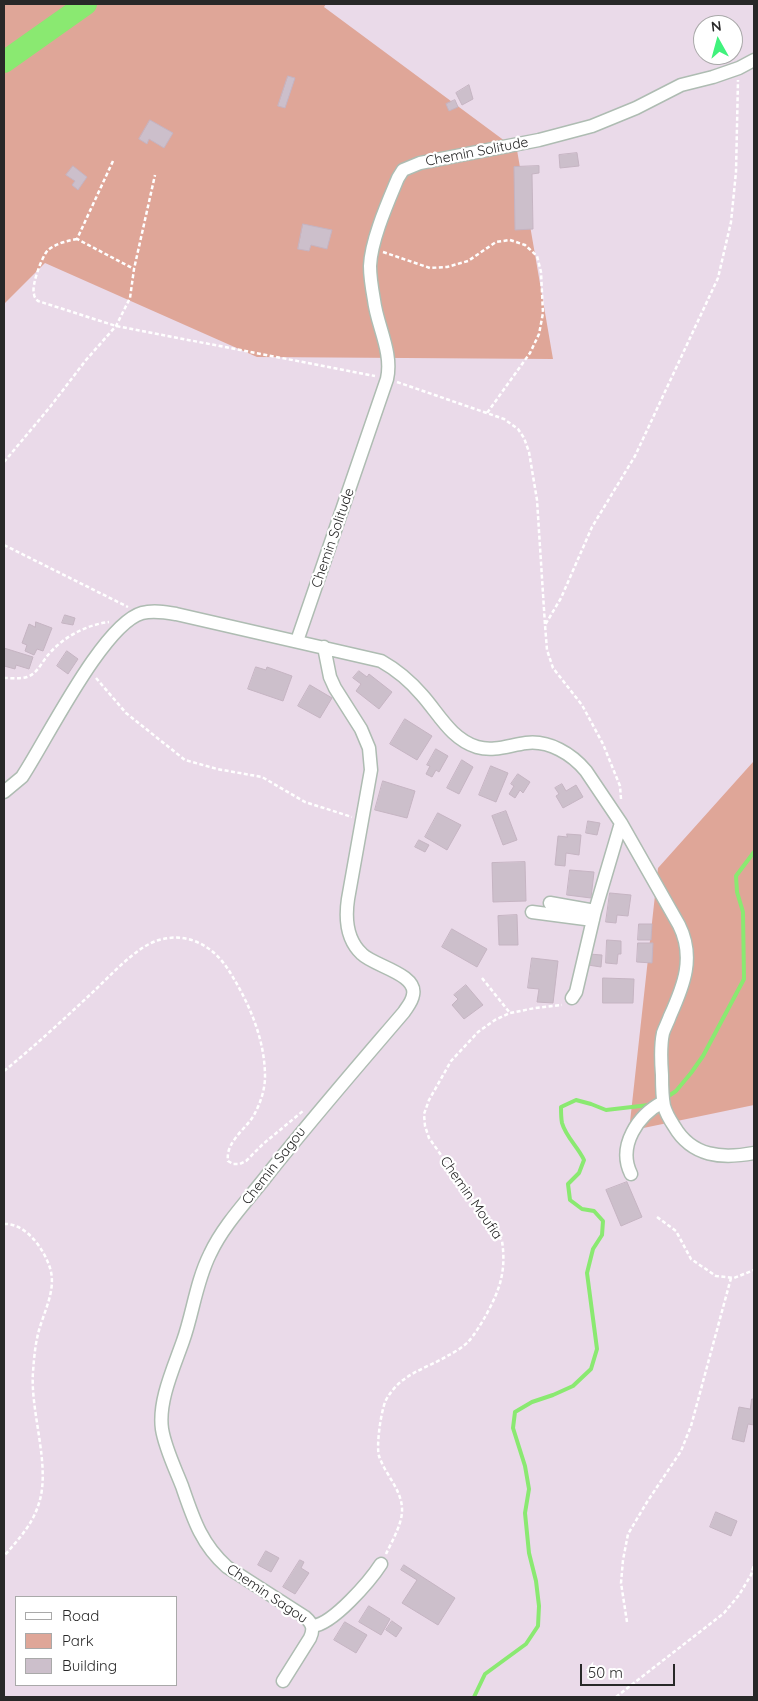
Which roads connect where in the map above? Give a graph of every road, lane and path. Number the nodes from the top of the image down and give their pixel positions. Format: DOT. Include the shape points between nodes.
graph roads {
  1 [pos="754,60"];
  2 [pos="739,68"];
  3 [pos="113,162"];
  4 [pos="155,175"];
  5 [pos="77,239"];
  6 [pos="373,249"];
  7 [pos="134,269"];
  8 [pos="116,326"];
  9 [pos="387,378"];
  10 [pos="487,412"];
  11 [pos="4,462"];
  12 [pos="4,545"];
  13 [pos="141,613"];
  14 [pos="128,620"];
  15 [pos="546,625"];
  16 [pos="297,641"];
  17 [pos="324,647"];
  18 [pos="88,668"];
  19 [pos="4,678"];
  20 [pos="4,792"];
  21 [pos="363,820"];
  22 [pos="620,823"];
  23 [pos="550,903"];
  24 [pos="532,912"];
  25 [pos="594,916"];
  26 [pos="482,978"];
  27 [pos="572,998"];
  28 [pos="510,1013"];
  29 [pos="4,1071"];
  30 [pos="664,1102"];
  31 [pos="306,1109"];
  32 [pos="754,1153"];
  33 [pos="631,1174"];
  34 [pos="657,1217"];
  35 [pos="4,1224"];
  36 [pos="754,1270"];
  37 [pos="731,1278"];
  38 [pos="4,1556"];
  39 [pos="381,1564"];
  40 [pos="754,1565"];
  41 [pos="627,1622"];
  42 [pos="313,1626"];
  43 [pos="283,1681"];
  44 [pos="616,1697"];
  1 -- 2 [label="street, Chemin Solitude"];
  2 -- 6 [label="street, Chemin Solitude" via="681,85 592,126 411,166 398,178"];
  2 -- 15 [label="path" via="736,172 731,222 718,278 635,456 592,527"];
  3 -- 5 [label="path"];
  4 -- 7 [label="path"];
  5 -- 7 [label="path"];
  5 -- 8 [label="path" via="60,243 46,252 36,276 34,296 38,301"];
  6 -- 9 [label="street, Chemin Solitude" via="370,266 374,302 389,358"];
  6 -- 10 [label="path" via="430,268 468,260 496,242 510,240 525,245 537,256 543,313 539,334 530,353"];
  7 -- 8 [label="path" via="130,298"];
  8 -- 9 [label="path"];
  8 -- 11 [label="path"];
  9 -- 10 [label="path"];
  9 -- 16 [label="street, Chemin Solitude"];
  10 -- 15 [label="path" via="518,429 529,452 537,500"];
  12 -- 13 [label="path"];
  13 -- 14 [label="street"];
  13 -- 16 [label="street" via="160,611"];
  14 -- 18 [label="street" via="108,640"];
  14 -- 19 [label="path" via="94,624 58,645 28,677"];
  15 -- 22 [label="path" via="547,650 553,668 582,705 620,786"];
  16 -- 17 [label="street"];
  17 -- 21 [label="street, Chemin Sagou" via="334,688 361,728 369,748 371,770"];
  17 -- 22 [label="street" via="390,666 422,694 454,734 468,743 491,749 535,742 566,753 580,764"];
  18 -- 20 [label="street" via="22,777"];
  18 -- 21 [label="path" via="126,713 185,760 262,777 305,802"];
  21 -- 42 [label="street, Chemin Sagou" via="346,913 350,936 362,954 410,981 413,996 404,1012 308,1123 228,1225 210,1254 199,1280 189,1324 161,1412 167,1445 206,1545 227,1567 305,1617"];
  22 -- 25 [label="street"];
  22 -- 30 [label="street" via="680,924 687,948 685,976 663,1035"];
  23 -- 25 [label="street"];
  24 -- 25 [label="street"];
  25 -- 27 [label="street"];
  26 -- 28 [label="path"];
  27 -- 28 [label="path, Chemin Moufia" via="558,1006"];
  28 -- 39 [label="path, Chemin Moufia" via="478,1032 451,1061 424,1114 429,1138 502,1241 504,1254 501,1280 478,1328 466,1344 401,1380 385,1402 378,1454 399,1495 402,1509"];
  29 -- 31 [label="path" via="30,1051 133,955 157,940 174,937 202,944 223,961 245,1000 260,1037 265,1083 255,1114 231,1146 228,1160 234,1164 246,1161"];
  30 -- 32 [label="street" via="678,1134 692,1148 729,1156"];
  30 -- 33 [label="street" via="645,1114 632,1134 626,1149 626,1166"];
  34 -- 37 [label="path" via="676,1232 691,1259 716,1276"];
  35 -- 38 [label="path" via="18,1226 33,1238 50,1267 52,1279 38,1336 33,1374 43,1483 40,1503 32,1521"];
  36 -- 37 [label="path"];
  37 -- 41 [label="path" via="691,1426 681,1451 628,1534 621,1583"];
  39 -- 42 [label="street" via="359,1593 324,1623"];
  40 -- 44 [label="path" via="739,1595 724,1613"];
  42 -- 43 [label="street, Chemin Sagou" via="310,1638"];
}
